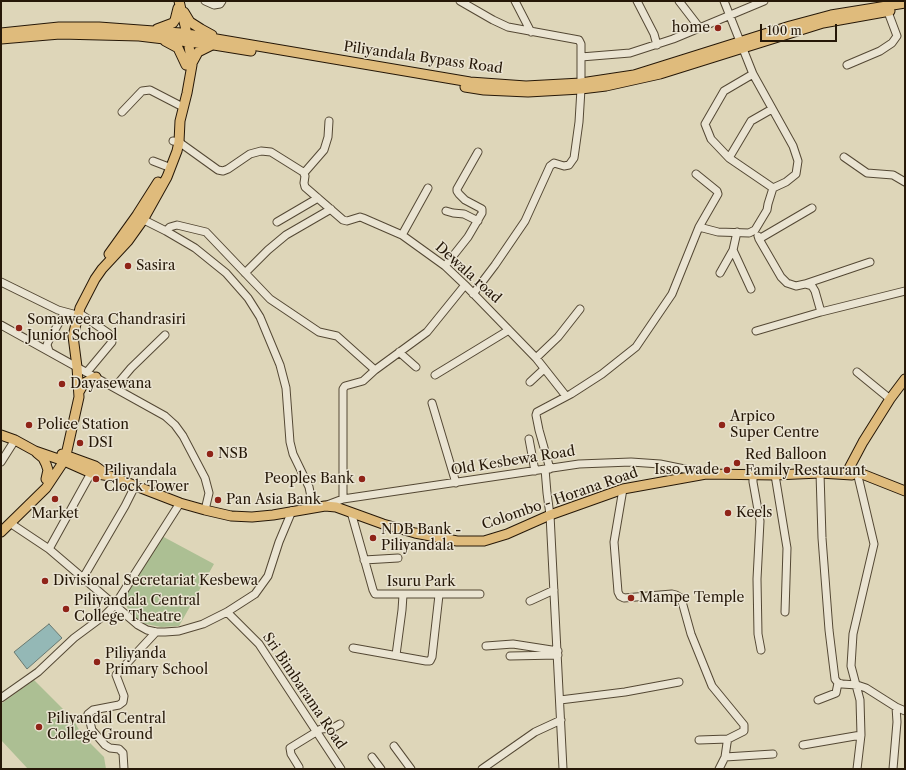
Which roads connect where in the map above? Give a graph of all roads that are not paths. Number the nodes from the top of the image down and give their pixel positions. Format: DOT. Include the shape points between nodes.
graph roads {
  1 [pos="205,1"];
  2 [pos="222,1"];
  3 [pos="460,1"];
  4 [pos="515,1"];
  5 [pos="637,1"];
  6 [pos="679,1"];
  7 [pos="724,1"];
  8 [pos="764,1"];
  9 [pos="905,3"];
  10 [pos="179,4"];
  11 [pos="905,9"];
  12 [pos="888,12"];
  13 [pos="730,15"];
  14 [pos="699,27"];
  15 [pos="148,30"];
  16 [pos="1,32"];
  17 [pos="531,32"];
  18 [pos="185,37"];
  19 [pos="1,39"];
  20 [pos="160,39"];
  21 [pos="226,40"];
  22 [pos="214,45"];
  23 [pos="657,45"];
  24 [pos="741,45"];
  25 [pos="581,57"];
  26 [pos="847,66"];
  27 [pos="189,67"];
  28 [pos="753,74"];
  29 [pos="581,86"];
  30 [pos="179,105"];
  31 [pos="772,109"];
  32 [pos="122,112"];
  33 [pos="329,121"];
  34 [pos="176,142"];
  35 [pos="478,152"];
  36 [pos="844,157"];
  37 [pos="729,158"];
  38 [pos="154,161"];
  39 [pos="166,166"];
  40 [pos="304,173"];
  41 [pos="696,174"];
  42 [pos="905,182"];
  43 [pos="428,188"];
  44 [pos="773,188"];
  45 [pos="318,198"];
  46 [pos="812,208"];
  47 [pos="331,209"];
  48 [pos="446,211"];
  49 [pos="140,218"];
  50 [pos="478,221"];
  51 [pos="278,222"];
  52 [pos="699,227"];
  53 [pos="755,230"];
  54 [pos="166,231"];
  55 [pos="738,232"];
  56 [pos="402,235"];
  57 [pos="759,239"];
  58 [pos="732,250"];
  59 [pos="870,262"];
  60 [pos="445,266"];
  61 [pos="245,273"];
  62 [pos="720,273"];
  63 [pos="1,282"];
  64 [pos="805,284"];
  65 [pos="465,285"];
  66 [pos="752,289"];
  67 [pos="905,291"];
  68 [pos="473,294"];
  69 [pos="580,309"];
  70 [pos="821,312"];
  71 [pos="72,313"];
  72 [pos="1,324"];
  73 [pos="509,330"];
  74 [pos="756,331"];
  75 [pos="165,335"];
  76 [pos="49,350"];
  77 [pos="399,352"];
  78 [pos="536,358"];
  79 [pos="74,365"];
  80 [pos="416,367"];
  81 [pos="544,369"];
  82 [pos="375,370"];
  83 [pos="87,372"];
  84 [pos="857,372"];
  85 [pos="435,374"];
  86 [pos="96,377"];
  87 [pos="905,379"];
  88 [pos="530,382"];
  89 [pos="115,387"];
  90 [pos="78,392"];
  91 [pos="566,396"];
  92 [pos="890,399"];
  93 [pos="432,403"];
  94 [pos="1,435"];
  95 [pos="529,439"];
  96 [pos="16,441"];
  97 [pos="35,451"];
  98 [pos="62,457"];
  99 [pos="1,462"];
  100 [pos="547,469"];
  101 [pos="535,471"];
  102 [pos="820,472"];
  103 [pos="857,472"];
  104 [pos="91,473"];
  105 [pos="706,474"];
  106 [pos="846,474"];
  107 [pos="753,475"];
  108 [pos="775,475"];
  109 [pos="110,476"];
  110 [pos="46,479"];
  111 [pos="456,483"];
  112 [pos="135,486"];
  113 [pos="623,489"];
  114 [pos="905,490"];
  115 [pos="343,500"];
  116 [pos="180,503"];
  117 [pos="325,506"];
  118 [pos="313,507"];
  119 [pos="205,510"];
  120 [pos="292,511"];
  121 [pos="21,512"];
  122 [pos="351,512"];
  123 [pos="550,515"];
  124 [pos="10,523"];
  125 [pos="1,532"];
  126 [pos="49,549"];
  127 [pos="398,558"];
  128 [pos="364,560"];
  129 [pos="84,578"];
  130 [pos="554,590"];
  131 [pos="480,594"];
  132 [pos="403,595"];
  133 [pos="439,595"];
  134 [pos="530,601"];
  135 [pos="115,605"];
  136 [pos="227,612"];
  137 [pos="784,612"];
  138 [pos="156,632"];
  139 [pos="486,646"];
  140 [pos="353,648"];
  141 [pos="761,650"];
  142 [pos="558,653"];
  143 [pos="396,656"];
  144 [pos="510,656"];
  145 [pos="679,682"];
  146 [pos="838,683"];
  147 [pos="857,685"];
  148 [pos="1,698"];
  149 [pos="560,700"];
  150 [pos="818,700"];
  151 [pos="896,707"];
  152 [pos="905,711"];
  153 [pos="561,720"];
  154 [pos="340,724"];
  155 [pos="316,732"];
  156 [pos="861,735"];
  157 [pos="728,739"];
  158 [pos="699,740"];
  159 [pos="802,745"];
  160 [pos="394,746"];
  161 [pos="773,754"];
  162 [pos="372,757"];
  163 [pos="725,757"];
  164 [pos="299,767"];
  165 [pos="124,769"];
  166 [pos="341,769"];
  167 [pos="381,769"];
  168 [pos="411,769"];
  169 [pos="482,769"];
  170 [pos="563,769"];
  171 [pos="720,769"];
  172 [pos="857,769"];
  173 [pos="893,769"];
  1 -- 2 [label="street" via="214,5"];
  3 -- 17 [label="street" via="493,20"];
  4 -- 17 [label="street"];
  5 -- 23 [label="street"];
  6 -- 14 [label="street"];
  7 -- 13 [label="street"];
  8 -- 13 [label="street"];
  9 -- 24 [label="main road, Piliyandala Bypass Road" via="831,15 790,26"];
  10 -- 15 [label="main road" via="172,23"];
  10 -- 18 [label="main road"];
  10 -- 21 [label="main road" via="190,22"];
  11 -- 12 [label="main road, Piliyandala Bypass Road"];
  12 -- 24 [label="main road, Piliyandala Bypass Road" via="823,23"];
  12 -- 26 [label="street" via="897,36 892,43"];
  13 -- 14 [label="street"];
  13 -- 24 [label="street"];
  14 -- 23 [label="street"];
  15 -- 16 [label="main road, Piliyandala Bypass Road" via="59,27"];
  15 -- 18 [label="main road, Piliyandala Bypass Road"];
  17 -- 25 [label="street" via="578,40 581,44"];
  18 -- 20 [label="main road, Piliyandala Bypass Road"];
  18 -- 21 [label="main road, Piliyandala Bypass Road"];
  18 -- 22 [label="main road, Piliyandala Bypass Road"];
  18 -- 27 [label="main road"];
  19 -- 20 [label="main road, Piliyandala Bypass Road" via="82,34"];
  20 -- 27 [label="main road" via="178,48"];
  21 -- 29 [label="main road, Piliyandala Bypass Road" via="470,82"];
  22 -- 27 [label="main road" via="198,52"];
  22 -- 29 [label="main road, Piliyandala Bypass Road" via="484,90 528,92"];
  23 -- 25 [label="street" via="630,53"];
  24 -- 28 [label="street"];
  24 -- 29 [label="main road, Piliyandala Bypass Road" via="634,75"];
  25 -- 29 [label="street"];
  27 -- 30 [label="main road"];
  27 -- 34 [label="main road" via="188,93"];
  28 -- 31 [label="street"];
  28 -- 37 [label="street" via="724,92 704,124 711,139"];
  29 -- 68 [label="street" via="574,158 568,165 554,163 550,166 524,221"];
  30 -- 32 [label="street" via="150,90 142,91"];
  30 -- 34 [label="main road" via="175,118"];
  31 -- 37 [label="street" via="751,121"];
  31 -- 44 [label="street" via="793,146 798,162 796,174"];
  33 -- 40 [label="street" via="324,150"];
  34 -- 39 [label="main road"];
  34 -- 40 [label="street" via="218,170 228,170 250,154 261,151 271,152"];
  34 -- 49 [label="main road" via="167,177"];
  35 -- 50 [label="street" via="457,189 465,200 482,209"];
  36 -- 42 [label="street" via="867,173 894,175"];
  37 -- 44 [label="street"];
  38 -- 39 [label="street"];
  39 -- 49 [label="main road"];
  40 -- 45 [label="street, Dewala road" via="306,187"];
  41 -- 52 [label="street" via="718,194"];
  43 -- 56 [label="street"];
  44 -- 53 [label="street" via="767,210"];
  45 -- 47 [label="street, Dewala road"];
  45 -- 51 [label="street"];
  46 -- 57 [label="street"];
  47 -- 56 [label="street, Dewala road" via="343,220 350,221 360,217"];
  47 -- 61 [label="street" via="286,235"];
  48 -- 50 [label="street" via="464,214"];
  49 -- 54 [label="street"];
  49 -- 71 [label="main road" via="89,279"];
  50 -- 60 [label="street"];
  52 -- 55 [label="street" via="718,232"];
  52 -- 91 [label="street" via="672,294 636,347 602,374"];
  53 -- 55 [label="street" via="749,233"];
  53 -- 57 [label="street"];
  54 -- 61 [label="street" via="177,225 206,232"];
  54 -- 118 [label="street" via="195,248 226,273 248,298 260,318 280,365 286,388 290,442 309,487"];
  55 -- 58 [label="street"];
  56 -- 60 [label="street, Dewala road"];
  57 -- 64 [label="street" via="787,283 796,286"];
  58 -- 62 [label="street"];
  58 -- 66 [label="street"];
  59 -- 64 [label="street"];
  60 -- 65 [label="street, Dewala road"];
  61 -- 82 [label="street" via="270,299 319,332 337,336"];
  63 -- 71 [label="street" via="58,310"];
  64 -- 70 [label="street" via="812,286 815,291"];
  65 -- 68 [label="street, Dewala road"];
  65 -- 77 [label="street" via="427,332"];
  67 -- 70 [label="street"];
  68 -- 73 [label="street, Dewala road"];
  69 -- 78 [label="street" via="558,337"];
  70 -- 74 [label="street"];
  71 -- 76 [label="street" via="48,342"];
  71 -- 79 [label="main road"];
  71 -- 83 [label="street" via="111,337 112,342"];
  72 -- 76 [label="street"];
  73 -- 78 [label="street, Dewala road"];
  73 -- 85 [label="street"];
  75 -- 89 [label="street"];
  76 -- 79 [label="street"];
  77 -- 80 [label="street"];
  77 -- 82 [label="street"];
  78 -- 81 [label="street, Dewala road"];
  79 -- 83 [label="street"];
  79 -- 90 [label="main road"];
  79 -- 98 [label="main road" via="74,394"];
  81 -- 88 [label="street"];
  81 -- 91 [label="street, Dewala road"];
  82 -- 115 [label="street" via="363,381 345,386 343,389"];
  83 -- 86 [label="street"];
  84 -- 92 [label="street"];
  86 -- 89 [label="street"];
  86 -- 90 [label="main road" via="84,383"];
  87 -- 92 [label="main road"];
  89 -- 119 [label="street" via="165,416 183,436 207,485 209,493"];
  90 -- 98 [label="main road" via="75,419"];
  91 -- 100 [label="street" via="536,415"];
  92 -- 106 [label="main road" via="862,442"];
  93 -- 111 [label="street"];
  94 -- 96 [label="main road"];
  95 -- 101 [label="street"];
  96 -- 97 [label="main road"];
  96 -- 98 [label="main road"];
  96 -- 99 [label="street"];
  97 -- 98 [label="main road"];
  97 -- 110 [label="main road" via="46,464"];
  98 -- 104 [label="main road"];
  98 -- 109 [label="main road" via="95,466"];
  98 -- 110 [label="main road"];
  98 -- 121 [label="main road" via="46,488"];
  100 -- 101 [label="street, Old Kesbewa Road"];
  100 -- 105 [label="street, Old Kesbewa Road" via="579,464 631,462 660,464"];
  100 -- 123 [label="street" via="546,493"];
  101 -- 111 [label="street, Old Kesbewa Road"];
  102 -- 106 [label="main road, Colombo - Horana Road"];
  102 -- 108 [label="main road, Colombo - Horana Road"];
  102 -- 146 [label="street" via="829,630 835,679"];
  103 -- 106 [label="main road, Colombo - Horana Road" via="852,475"];
  103 -- 114 [label="main road"];
  103 -- 147 [label="street" via="874,544 853,634 851,666"];
  104 -- 109 [label="main road"];
  104 -- 126 [label="street"];
  105 -- 107 [label="main road, Colombo - Horana Road"];
  105 -- 113 [label="main road, Colombo - Horana Road"];
  107 -- 108 [label="main road, Colombo - Horana Road"];
  107 -- 141 [label="street" via="760,521 757,579 758,634"];
  108 -- 137 [label="street" via="787,548"];
  109 -- 112 [label="main road, Colombo - Horana Road"];
  110 -- 121 [label="main road"];
  111 -- 115 [label="street, Old Kesbewa Road"];
  112 -- 116 [label="main road, Colombo - Horana Road"];
  112 -- 129 [label="street"];
  113 -- 123 [label="main road, Colombo - Horana Road"];
  113 -- 157 [label="street" via="614,542 618,592 624,598 672,594 681,598 691,634 712,686 744,725 744,731"];
  115 -- 117 [label="street, Old Kesbewa Road"];
  116 -- 119 [label="main road, Colombo - Horana Road"];
  116 -- 135 [label="street"];
  117 -- 118 [label="main road, Colombo - Horana Road"];
  117 -- 122 [label="main road, Colombo - Horana Road"];
  118 -- 120 [label="main road, Colombo - Horana Road"];
  119 -- 120 [label="main road, Colombo - Horana Road" via="231,516 252,517"];
  120 -- 136 [label="street" via="264,583 255,594"];
  121 -- 124 [label="main road"];
  122 -- 123 [label="main road, Colombo - Horana Road" via="383,524 458,541 484,541"];
  122 -- 128 [label="street, Isuru Park"];
  123 -- 130 [label="street"];
  124 -- 125 [label="main road"];
  124 -- 126 [label="street"];
  126 -- 129 [label="street"];
  127 -- 128 [label="street"];
  128 -- 132 [label="street, Isuru Park" via="375,594"];
  129 -- 135 [label="street"];
  130 -- 134 [label="street"];
  130 -- 142 [label="street"];
  131 -- 133 [label="street, Isuru Park"];
  132 -- 133 [label="street, Isuru Park"];
  132 -- 143 [label="street"];
  133 -- 143 [label="street" via="431,660 426,662"];
  135 -- 138 [label="street" via="138,625"];
  135 -- 148 [label="street" via="74,638 38,672"];
  136 -- 138 [label="street" via="203,624 179,631"];
  136 -- 155 [label="street, Sri Bimbarama Road" via="258,644"];
  138 -- 165 [label="street" via="116,675 124,696 123,702 93,710 88,714 92,730 105,745 119,749 123,753"];
  139 -- 142 [label="street" via="513,644"];
  140 -- 143 [label="street"];
  142 -- 144 [label="street"];
  142 -- 149 [label="street"];
  145 -- 149 [label="street"];
  146 -- 147 [label="street"];
  146 -- 150 [label="street" via="836,693"];
  147 -- 151 [label="street"];
  147 -- 156 [label="street"];
  149 -- 153 [label="street"];
  151 -- 152 [label="street"];
  151 -- 173 [label="street"];
  153 -- 169 [label="street" via="535,732"];
  153 -- 170 [label="street"];
  154 -- 155 [label="street"];
  155 -- 164 [label="street" via="290,748"];
  155 -- 166 [label="street, Sri Bimbarama Road"];
  156 -- 159 [label="street"];
  156 -- 172 [label="street"];
  157 -- 158 [label="street"];
  157 -- 163 [label="street"];
  160 -- 168 [label="street"];
  161 -- 163 [label="street"];
  162 -- 167 [label="street"];
  163 -- 171 [label="street"];
}
